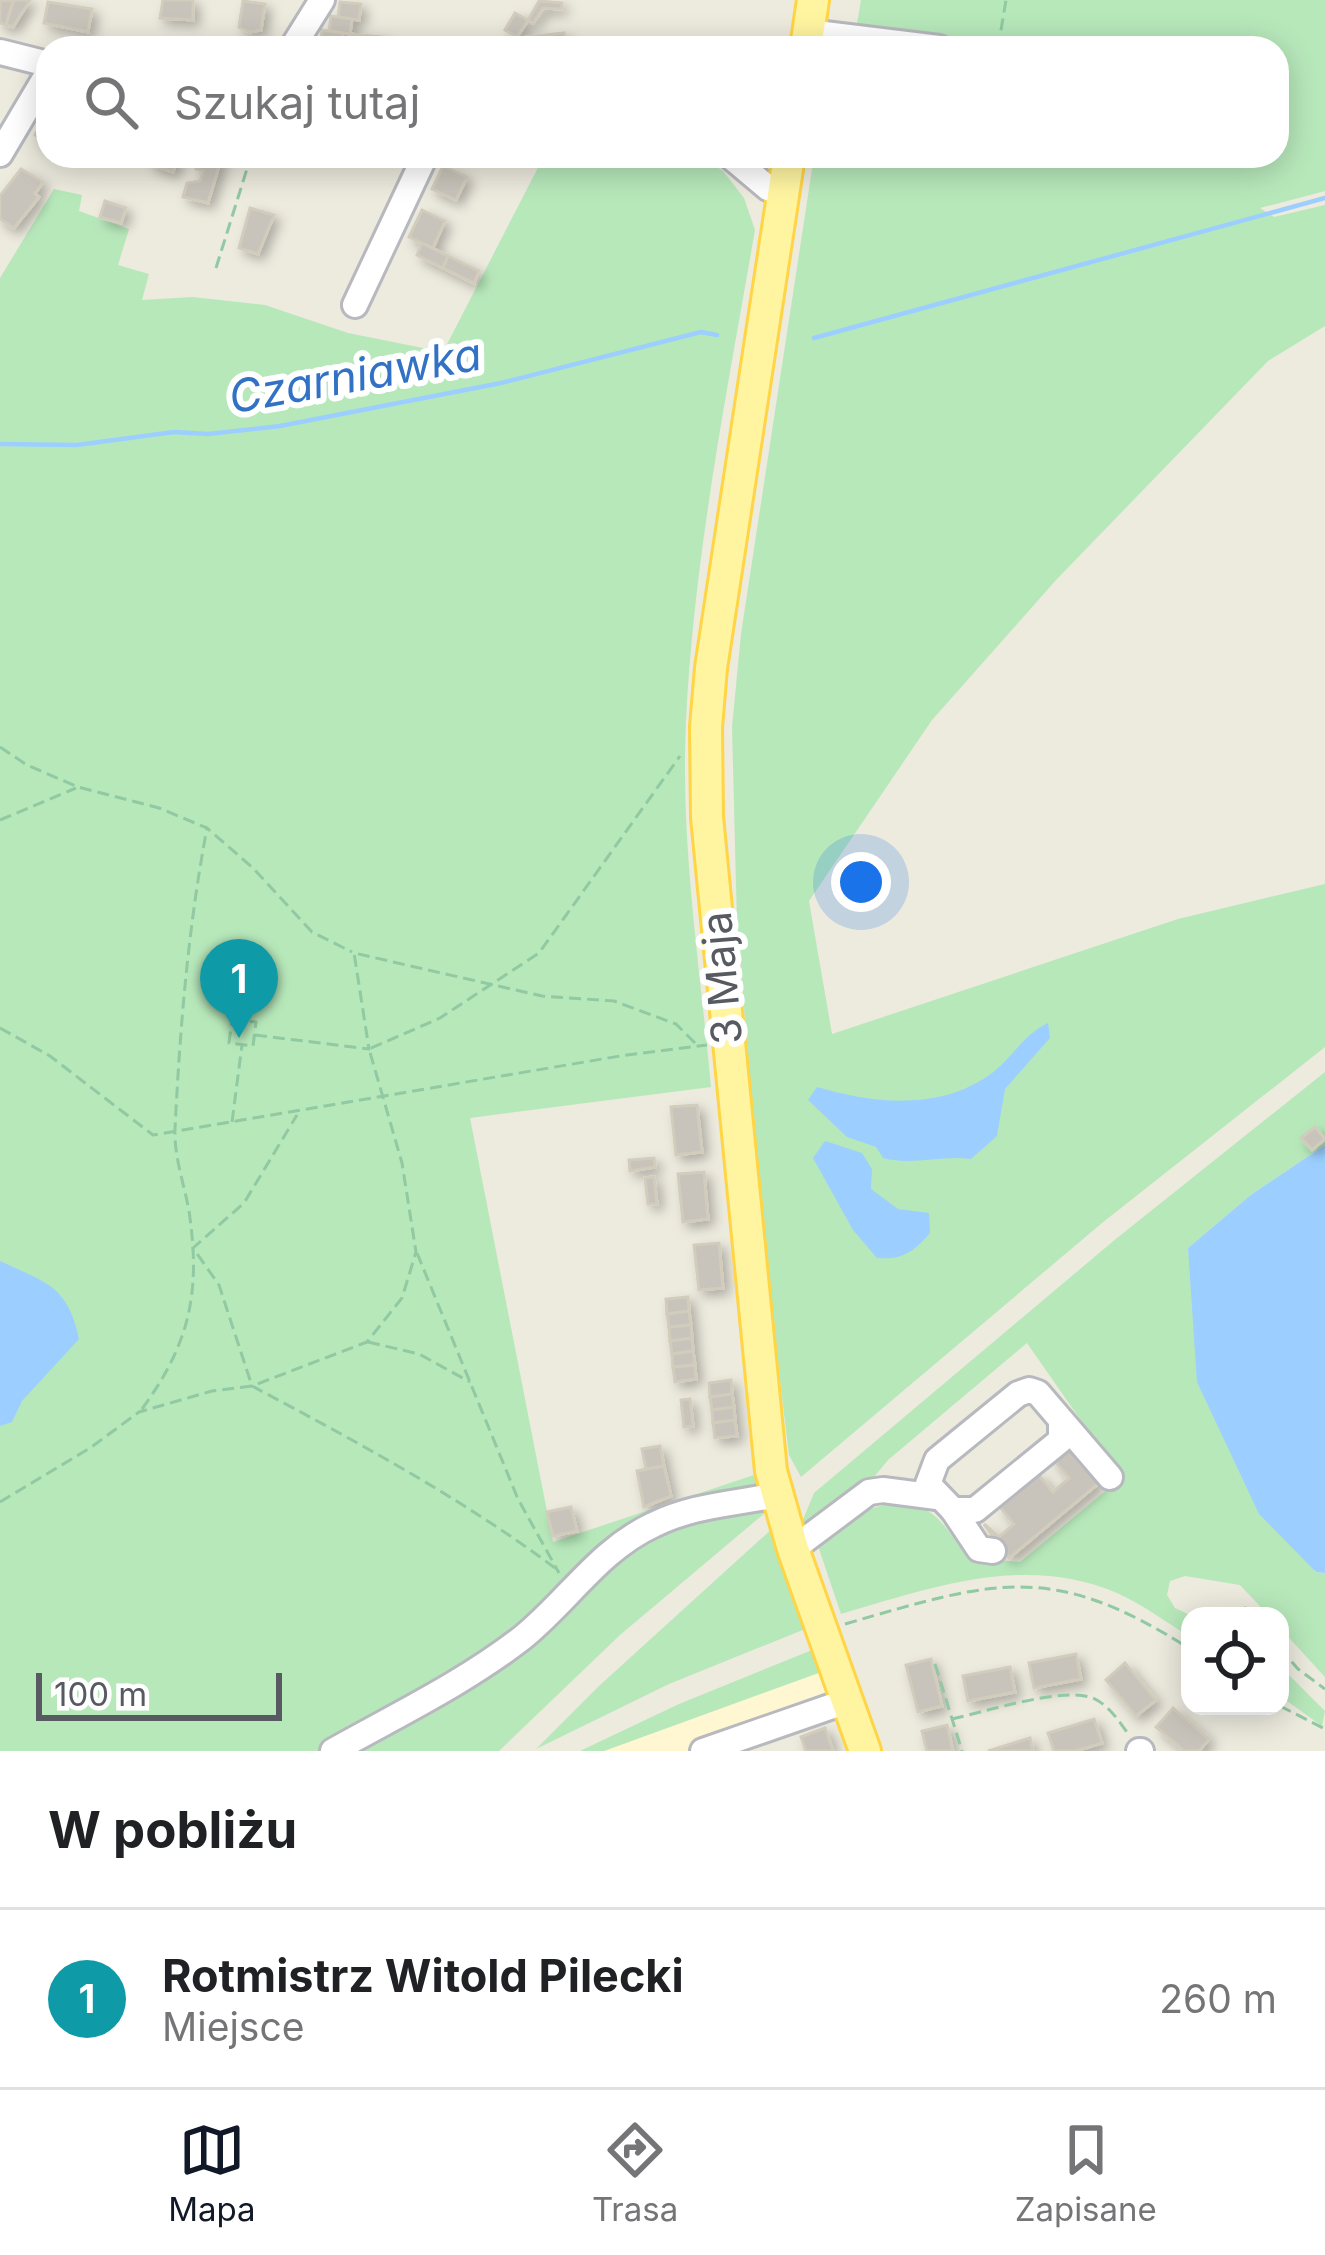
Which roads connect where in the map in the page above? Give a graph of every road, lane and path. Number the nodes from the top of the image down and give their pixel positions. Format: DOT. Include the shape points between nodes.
graph roads {
  1 [pos="322,0"];
  2 [pos="813,0"];
  3 [pos="1006,0"];
  4 [pos="300,36"];
  5 [pos="808,36"];
  6 [pos="1000,36"];
  7 [pos="0,52"];
  8 [pos="36,64"];
  9 [pos="36,90"];
  10 [pos="0,154"];
  11 [pos="247,168"];
  12 [pos="418,168"];
  13 [pos="744,168"];
  14 [pos="787,168"];
  15 [pos="784,194"];
  16 [pos="216,268"];
  17 [pos="355,305"];
  18 [pos="706,727"];
  19 [pos="0,747"];
  20 [pos="78,787"];
  21 [pos="0,820"];
  22 [pos="207,828"];
  23 [pos="354,953"];
  24 [pos="494,982"];
  25 [pos="0,1028"];
  26 [pos="255,1035"];
  27 [pos="242,1045"];
  28 [pos="713,1045"];
  29 [pos="369,1049"];
  30 [pos="381,1097"];
  31 [pos="298,1112"];
  32 [pos="232,1124"];
  33 [pos="175,1131"];
  34 [pos="193,1248"];
  35 [pos="416,1252"];
  36 [pos="367,1342"];
  37 [pos="470,1382"];
  38 [pos="252,1385"];
  39 [pos="140,1412"];
  40 [pos="1061,1420"];
  41 [pos="1110,1477"];
  42 [pos="776,1495"];
  43 [pos="0,1502"];
  44 [pos="945,1504"];
  45 [pos="793,1549"];
  46 [pos="993,1551"];
  47 [pos="555,1568"];
  48 [pos="570,1590"];
  49 [pos="821,1631"];
  50 [pos="1181,1642"];
  51 [pos="1289,1658"];
  52 [pos="935,1664"];
  53 [pos="1325,1689"];
  54 [pos="847,1700"];
  55 [pos="1289,1711"];
  56 [pos="952,1719"];
  57 [pos="1325,1729"];
  58 [pos="333,1751"];
  59 [pos="703,1751"];
  60 [pos="865,1751"];
  61 [pos="962,1751"];
  62 [pos="1140,1751"];
  1 -- 4 [label="street"];
  2 -- 5 [label="main road"];
  3 -- 6 [label="path"];
  7 -- 8 [label="street"];
  9 -- 10 [label="street"];
  11 -- 16 [label="path"];
  12 -- 17 [label="street"];
  13 -- 15 [label="street"];
  14 -- 15 [label="main road, 3 Maja"];
  15 -- 18 [label="main road, 3 Maja"];
  18 -- 24 [label="path" via="539,953"];
  18 -- 28 [label="main road, 3 Maja"];
  19 -- 20 [label="path"];
  20 -- 21 [label="path"];
  20 -- 22 [label="path"];
  22 -- 23 [label="path" via="312,932"];
  22 -- 33 [label="path" via="184,966"];
  23 -- 24 [label="path"];
  23 -- 29 [label="path"];
  24 -- 28 [label="path" via="626,1005"];
  24 -- 29 [label="path" via="440,1018"];
  25 -- 33 [label="path" via="152,1135"];
  26 -- 27 [label="path" via="253,1046"];
  26 -- 27 [label="path" via="256,1022 232,1020 229,1043"];
  26 -- 29 [label="path"];
  27 -- 32 [label="path"];
  28 -- 30 [label="path"];
  28 -- 42 [label="main road, 3 Maja"];
  29 -- 30 [label="path"];
  30 -- 31 [label="path"];
  30 -- 35 [label="path" via="403,1163"];
  31 -- 32 [label="path"];
  31 -- 34 [label="path" via="244,1202"];
  32 -- 33 [label="path"];
  33 -- 34 [label="path"];
  34 -- 38 [label="path" via="219,1285"];
  34 -- 39 [label="path" via="189,1320 170,1369"];
  35 -- 36 [label="path" via="402,1298"];
  35 -- 37 [label="path"];
  36 -- 37 [label="path" via="419,1354"];
  36 -- 38 [label="path"];
  37 -- 47 [label="path"];
  38 -- 39 [label="path"];
  38 -- 47 [label="path" via="487,1517"];
  39 -- 43 [label="path"];
  40 -- 41 [label="street"];
  40 -- 44 [label="street" via="1060,1440 975,1510"];
  40 -- 44 [label="street" via="1038,1393 1018,1394 937,1460 928,1484"];
  42 -- 45 [label="main road, 3 Maja"];
  42 -- 48 [label="street" via="694,1508 650,1526"];
  44 -- 45 [label="street" via="869,1492"];
  44 -- 46 [label="street" via="979,1549"];
  45 -- 49 [label="main road, 3 Maja"];
  47 -- 48 [label="path"];
  48 -- 58 [label="street" via="492,1661"];
  49 -- 50 [label="path" via="939,1597 1015,1586 1097,1599"];
  49 -- 54 [label="main road, 3 Maja"];
  51 -- 53 [label="path"];
  52 -- 56 [label="path"];
  54 -- 59 [label="street"];
  54 -- 60 [label="main road, 3 Maja"];
  55 -- 57 [label="path"];
  56 -- 61 [label="path"];
  56 -- 62 [label="path" via="1072,1694 1093,1697"];
}
